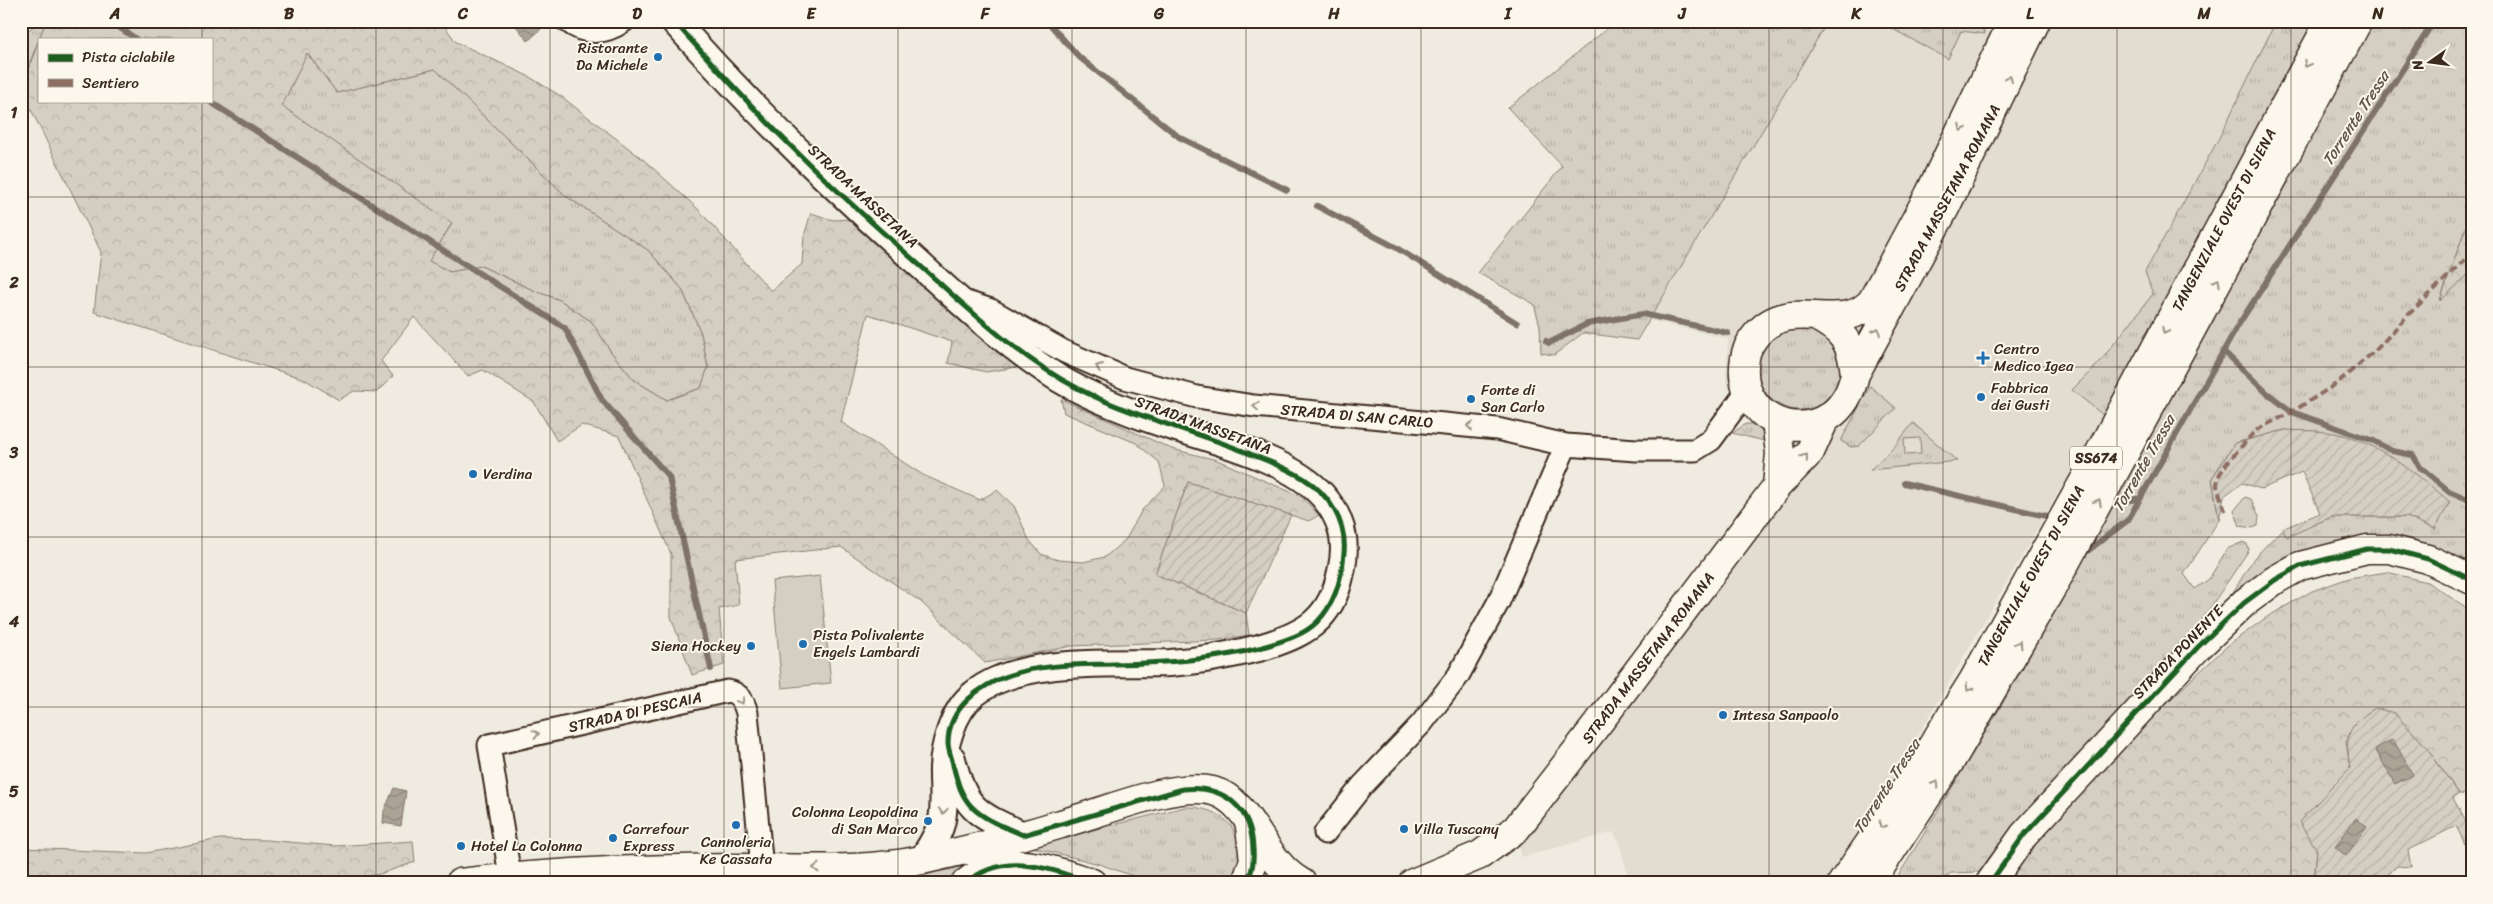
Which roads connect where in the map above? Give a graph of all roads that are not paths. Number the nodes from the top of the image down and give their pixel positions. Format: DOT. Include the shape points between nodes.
graph roads {
  1 [pos="566,21"];
  2 [pos="624,21"];
  3 [pos="674,21"];
  4 [pos="2013,21"];
  5 [pos="2036,21"];
  6 [pos="2330,21"];
  7 [pos="2358,21"];
  8 [pos="958,299"];
  9 [pos="1814,316"];
  10 [pos="1855,374"];
  11 [pos="1748,391"];
  12 [pos="1776,421"];
  13 [pos="1824,421"];
  14 [pos="1566,445"];
  15 [pos="1777,486"];
  16 [pos="2472,580"];
  17 [pos="948,745"];
  18 [pos="1249,820"];
  19 [pos="1325,834"];
  20 [pos="1023,835"];
  21 [pos="922,860"];
  22 [pos="865,866"];
  23 [pos="762,868"];
  24 [pos="510,876"];
  25 [pos="721,876"];
  26 [pos="1301,882"];
  27 [pos="460,883"];
  28 [pos="834,883"];
  29 [pos="966,883"];
  30 [pos="1092,883"];
  31 [pos="1246,883"];
  32 [pos="1413,883"];
  33 [pos="1842,883"];
  34 [pos="1870,883"];
  35 [pos="1990,883"];
  1 -- 2 [label="street" via="590,32 612,29"];
  3 -- 8 [label="street, STRADA MASSETANA" via="798,154"];
  4 -- 9 [label="main road, STRADA MASSETANA ROMANA, one-way" via="1929,195 1875,297 1865,307 1842,316"];
  10 -- 5 [label="main road, STRADA MASSETANA ROMANA, one-way" via="1946,206"];
  6 -- 33 [label="main road, TANGENZIALE OVEST DI SIENA / SS674, one-way" via="2100,452 1973,681"];
  34 -- 7 [label="main road, TANGENZIALE OVEST DI SIENA / SS674, one-way" via="1953,757 2054,584"];
  14 -- 8 [label="street, STRADA DI SAN CARLO, one-way" via="1518,432 1241,405 1197,397 1125,378 1065,352 991,310"];
  8 -- 17 [label="street, STRADA MASSETANA" via="1022,353 1085,392 1137,414 1239,449 1303,478 1332,507 1342,526 1344,545 1342,568 1333,598 1316,623 1301,633 1252,650 1193,660 1042,668 1014,673 994,681 967,699 954,720"];
  9 -- 10 [label="main road, STRADA MASSETANA ROMANA" via="1832,324 1845,338 1853,355"];
  9 -- 11 [label="main road, STRADA MASSETANA ROMANA" via="1797,314 1764,326 1752,340 1745,356 1744,374"];
  10 -- 13 [label="main road, STRADA MASSETANA ROMANA" via="1846,401"];
  11 -- 12 [label="main road, STRADA MASSETANA ROMANA" via="1754,403"];
  11 -- 14 [label="street, STRADA DI SAN CARLO" via="1711,440 1695,450"];
  12 -- 13 [label="main road, STRADA MASSETANA ROMANA" via="1801,426"];
  12 -- 15 [label="main road" via="1780,453"];
  15 -- 13 [label="main road, STRADA MASSETANA ROMANA, one-way" via="1810,452"];
  14 -- 19 [label="street" via="1499,601 1458,676 1422,723 1362,786"];
  15 -- 32 [label="main road, STRADA MASSETANA ROMANA" via="1516,829 1480,855"];
  16 -- 35 [label="main road, STRADA PONENTE" via="2428,559 2390,550 2367,549 2300,566 2275,580 2244,603 2191,654 2024,835"];
  17 -- 20 [label="street, STRADA MASSETANA" via="958,784 968,802 984,816"];
  17 -- 21 [label="street, STRADA MASSETANA, one-way" via="943,764 941,825"];
  18 -- 20 [label="main road" via="1225,796 1191,788"];
  18 -- 26 [label="main road" via="1276,863"];
  18 -- 31 [label="main road" via="1254,860"];
  20 -- 21 [label="main road"];
  21 -- 22 [label="main road"];
  22 -- 23 [label="main road, one-way"];
  22 -- 28 [label="main road"];
  24 -- 23 [label="street, STRADA DI PESCAIA, one-way" via="489,745 722,692 735,692 747,713"];
  23 -- 25 [label="main road"];
  24 -- 25 [label="main road" via="578,871"];
  24 -- 27 [label="main road"];
  29 -- 30 [label="main road" via="990,868 1024,864"];
}
